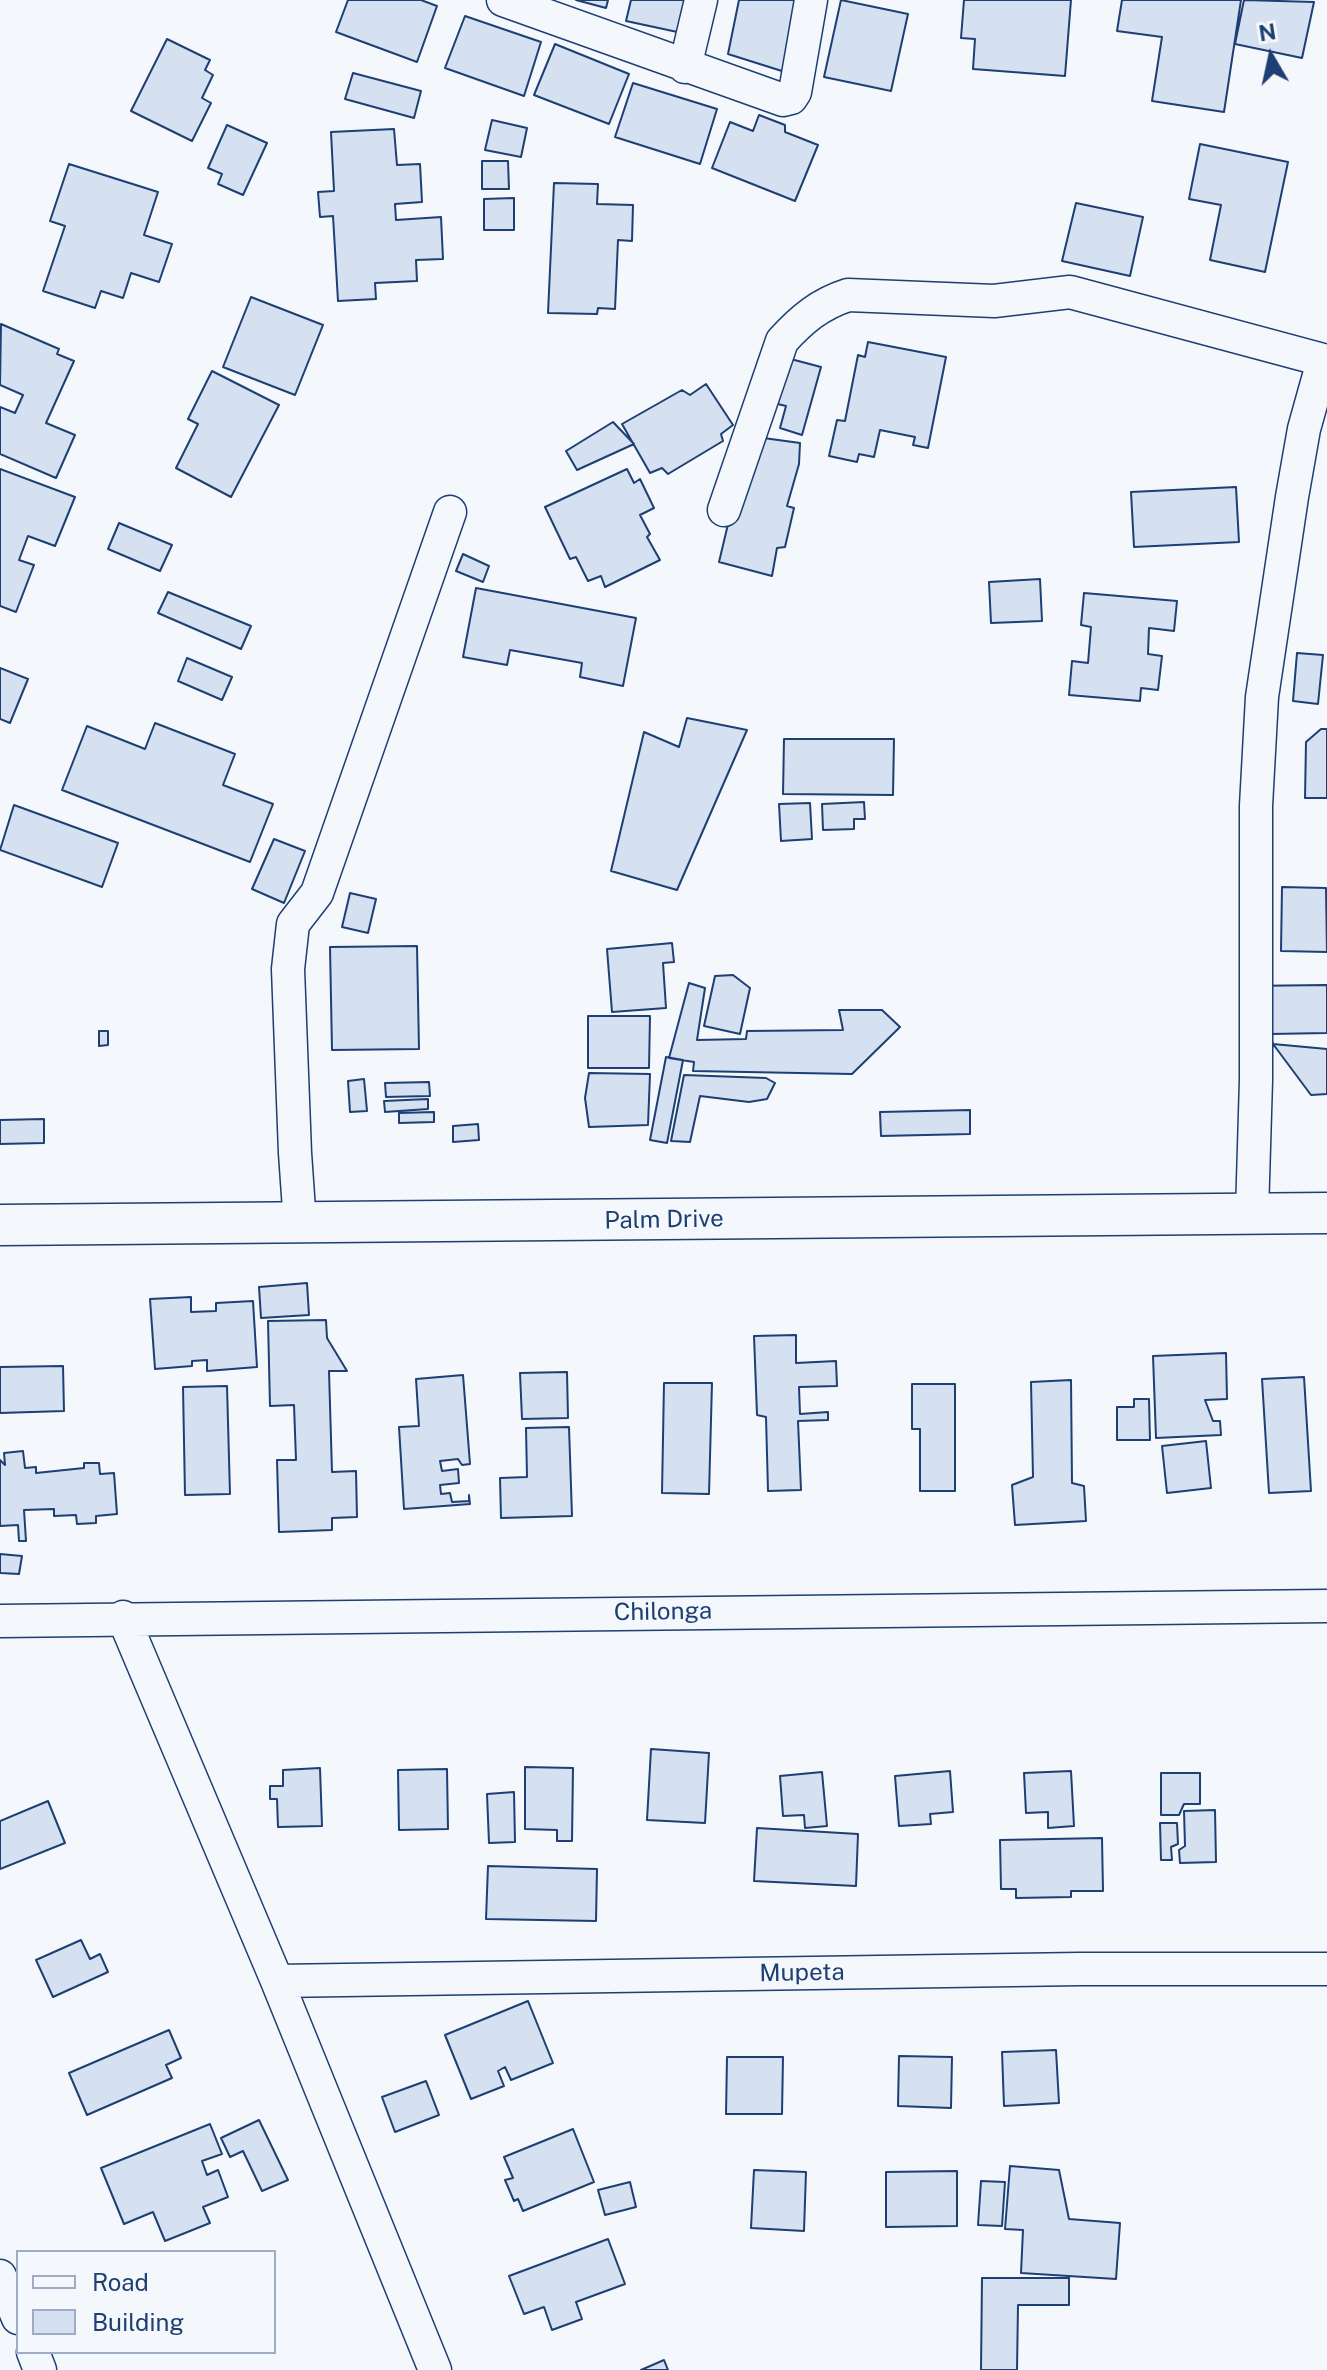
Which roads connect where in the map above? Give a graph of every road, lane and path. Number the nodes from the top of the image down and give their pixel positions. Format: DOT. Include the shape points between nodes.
graph roads {
  1 [pos="503,0"];
  2 [pos="701,0"];
  3 [pos="811,0"];
  4 [pos="685,67"];
  5 [pos="1325,361"];
  6 [pos="724,510"];
  7 [pos="450,512"];
  8 [pos="1252,1213"];
  9 [pos="1327,1213"];
  10 [pos="300,1224"];
  11 [pos="0,1225"];
  12 [pos="1327,1606"];
  13 [pos="123,1617"];
  14 [pos="0,1621"];
  15 [pos="1327,1969"];
  16 [pos="277,1981"];
  17 [pos="0,2276"];
  18 [pos="16,2313"];
  19 [pos="435,2370"];
  1 -- 4 [label="street"];
  2 -- 4 [label="street"];
  3 -- 4 [label="street" via="791,98 783,100"];
  5 -- 6 [label="street" via="1070,292 994,301 848,295 802,319 782,341"];
  5 -- 8 [label="street" via="1304,429 1262,697"];
  7 -- 10 [label="street" via="317,893 293,924 288,969"];
  8 -- 9 [label="street, Palm Drive"];
  8 -- 10 [label="street, Palm Drive"];
  10 -- 11 [label="street, Palm Drive"];
  12 -- 13 [label="street, Chilonga"];
  13 -- 14 [label="street, Chilonga"];
  13 -- 16 [label="street"];
  15 -- 16 [label="street, Mupeta"];
  16 -- 19 [label="street"];
  17 -- 18 [label="street"];
}
